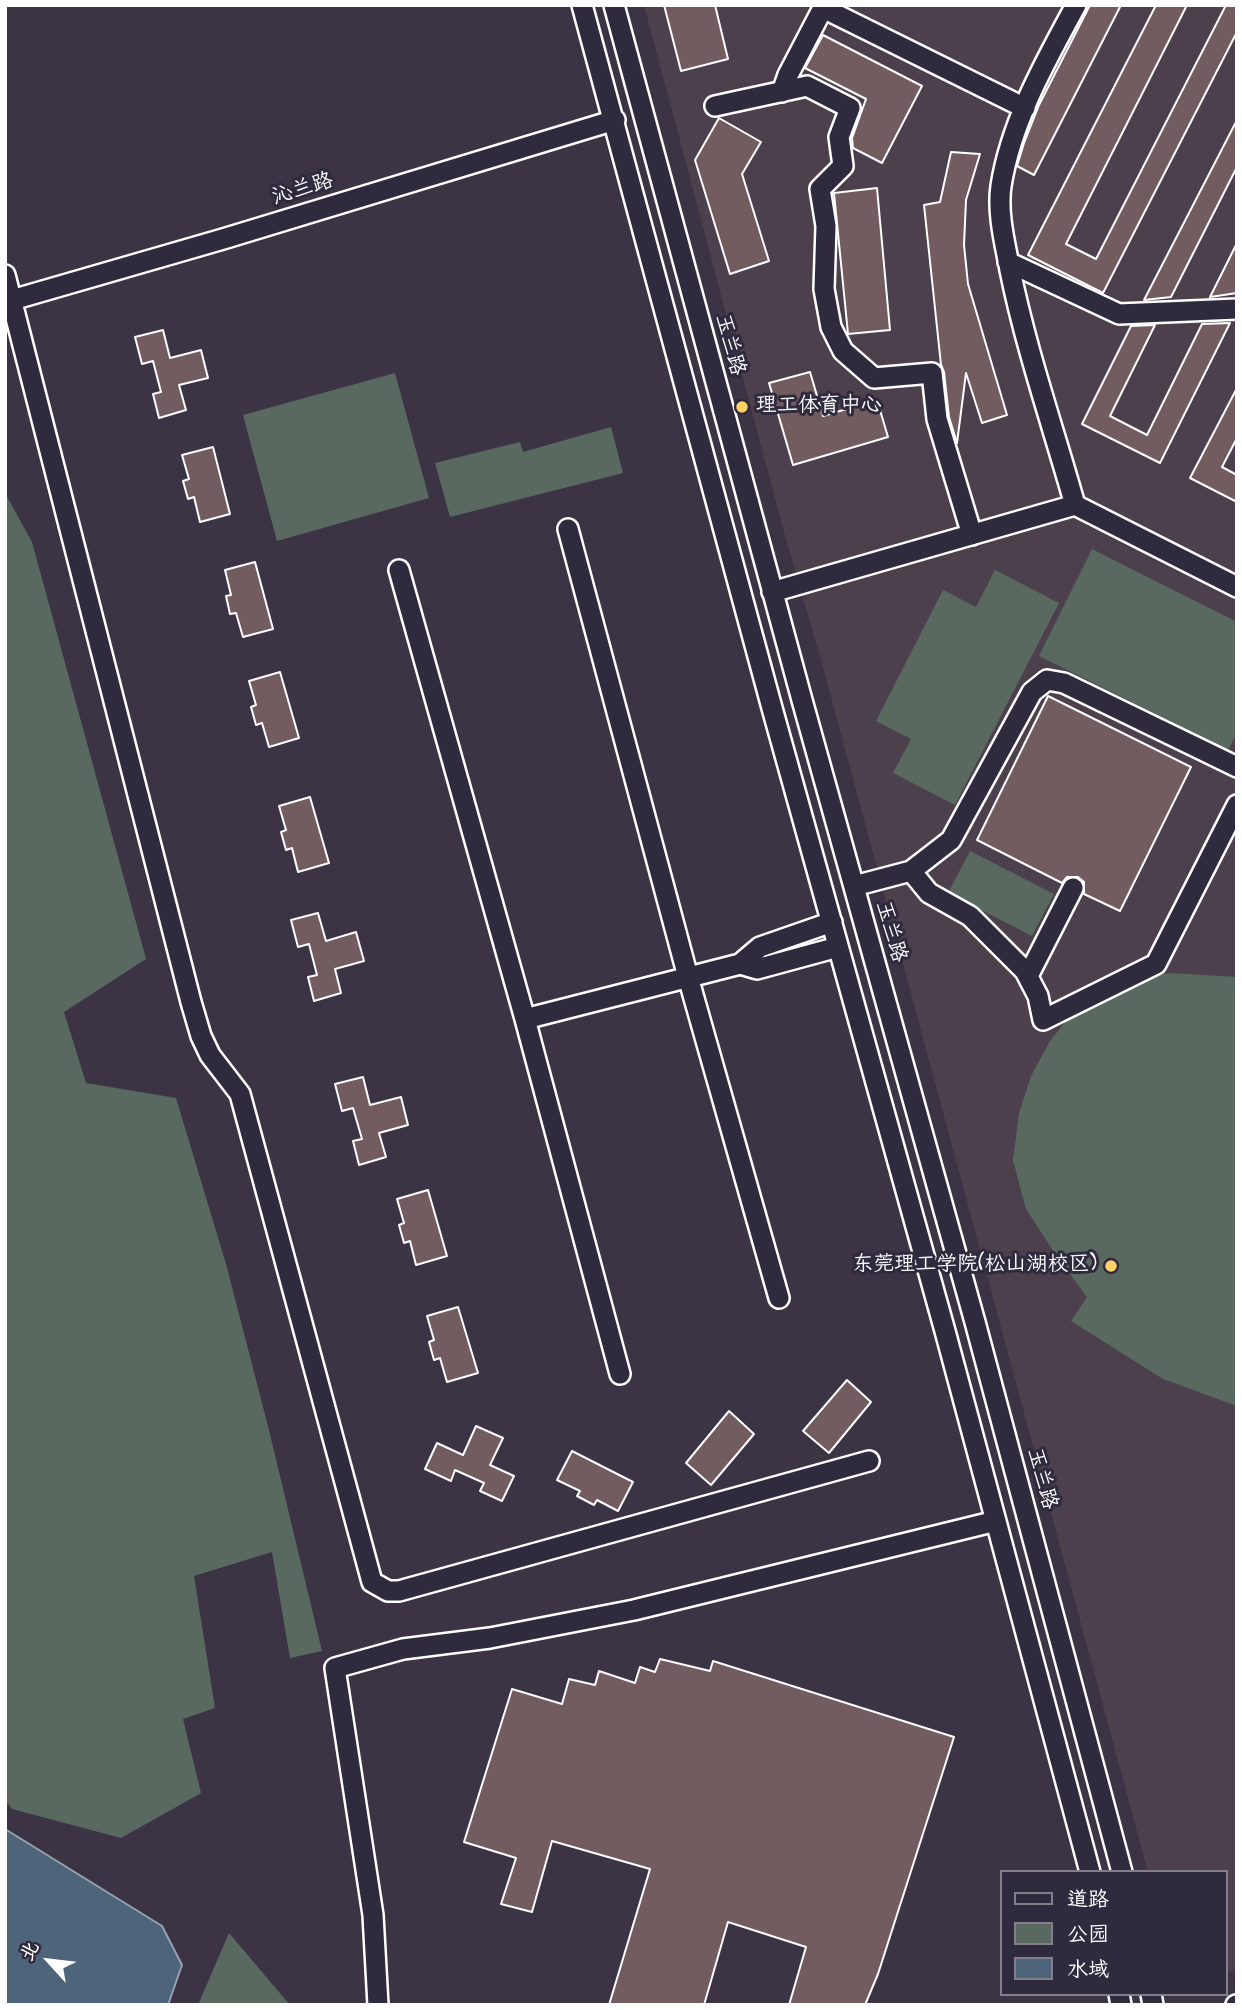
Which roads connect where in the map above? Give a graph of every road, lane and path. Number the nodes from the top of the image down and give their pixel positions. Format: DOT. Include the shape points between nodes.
graph roads {
  1 [pos="582,5"];
  2 [pos="614,5"];
  3 [pos="1076,5"];
  4 [pos="820,7"];
  5 [pos="782,92"];
  6 [pos="715,106"];
  7 [pos="1025,108"];
  8 [pos="615,120"];
  9 [pos="1008,262"];
  10 [pos="5,275"];
  11 [pos="9,301"];
  12 [pos="1237,309"];
  13 [pos="1076,505"];
  14 [pos="568,529"];
  15 [pos="972,535"];
  16 [pos="400,570"];
  17 [pos="1237,587"];
  18 [pos="772,592"];
  19 [pos="1237,767"];
  20 [pos="1237,805"];
  21 [pos="911,870"];
  22 [pos="854,886"];
  23 [pos="1073,888"];
  24 [pos="832,922"];
  25 [pos="838,947"];
  26 [pos="740,964"];
  27 [pos="1028,976"];
  28 [pos="688,977"];
  29 [pos="525,1019"];
  30 [pos="779,1298"];
  31 [pos="620,1374"];
  32 [pos="869,1461"];
  33 [pos="996,1521"];
  34 [pos="1089,1870"];
  35 [pos="1121,1870"];
  36 [pos="378,2005"];
  1 -- 8 [label="street"];
  2 -- 18 [label="street, 玉兰路"];
  3 -- 7 [label="street"];
  4 -- 5 [label="street"];
  4 -- 7 [label="street"];
  5 -- 6 [label="street"];
  5 -- 15 [label="street" via="807,86 850,108 839,137 844,166 820,189 826,226 824,289 831,327 843,351 874,377 932,373 937,419"];
  7 -- 9 [label="street" via="1000,189"];
  8 -- 11 [label="street, 沁兰路"];
  8 -- 24 [label="street"];
  9 -- 12 [label="street" via="1119,314"];
  9 -- 13 [label="street"];
  10 -- 11 [label="street"];
  11 -- 32 [label="street" via="194,1013 210,1055 240,1094 372,1582 399,1591"];
  13 -- 15 [label="street"];
  13 -- 17 [label="street"];
  14 -- 28 [label="street"];
  15 -- 18 [label="street"];
  16 -- 29 [label="street"];
  18 -- 22 [label="street, 玉兰路"];
  19 -- 21 [label="street" via="1064,683 1047,680 1032,692 951,840"];
  20 -- 27 [label="street" via="1156,964 1043,1020"];
  21 -- 22 [label="street"];
  21 -- 27 [label="street" via="929,893 970,916"];
  22 -- 35 [label="street, 玉兰路"];
  23 -- 27 [label="street"];
  24 -- 25 [label="street"];
  24 -- 26 [label="street" via="760,947"];
  25 -- 26 [label="street" via="757,970"];
  25 -- 33 [label="street"];
  26 -- 28 [label="street"];
  28 -- 29 [label="street"];
  28 -- 30 [label="street"];
  29 -- 31 [label="street"];
  33 -- 34 [label="street"];
  33 -- 36 [label="street" via="634,1610 490,1638 403,1649 335,1668 373,1916"];
}
